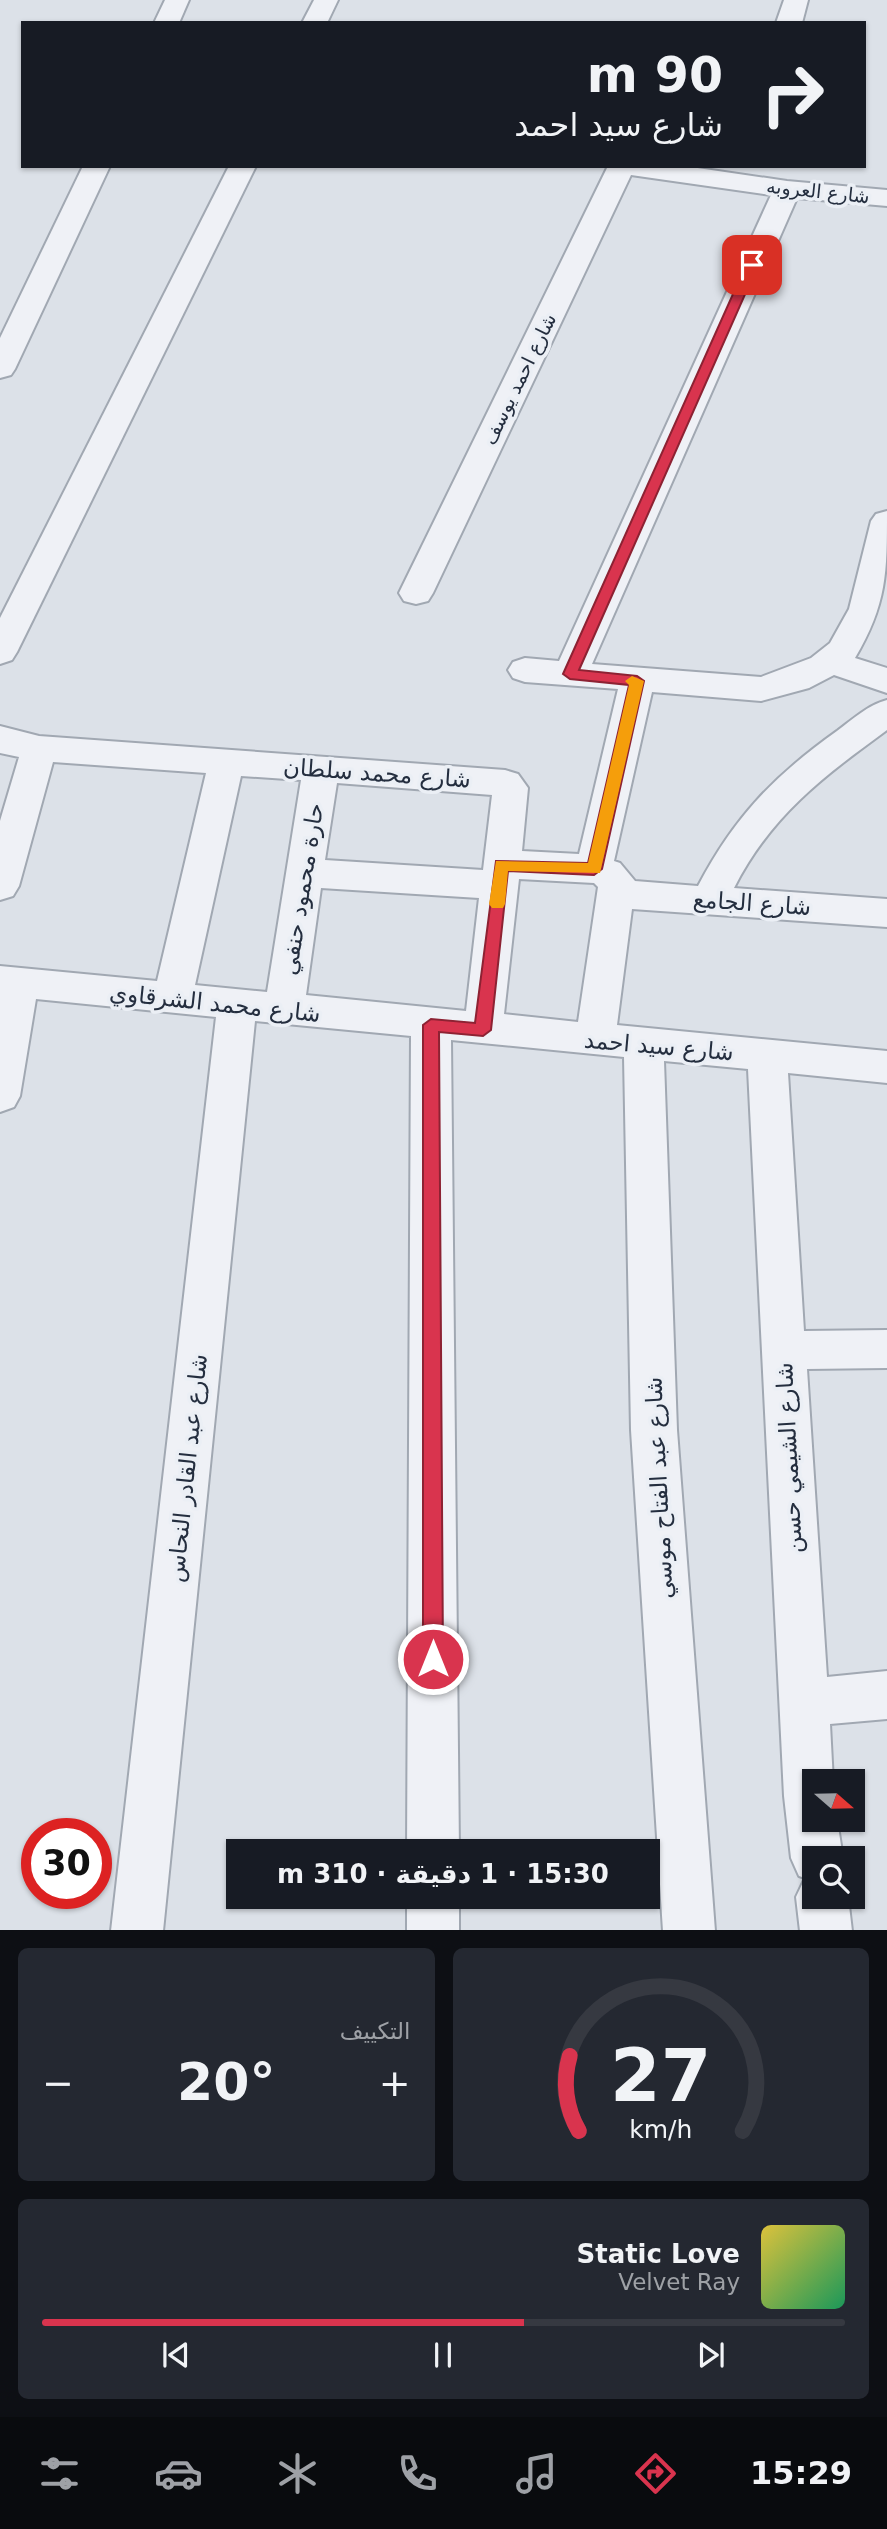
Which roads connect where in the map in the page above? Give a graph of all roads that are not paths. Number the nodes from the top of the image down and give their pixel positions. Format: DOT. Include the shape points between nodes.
graph roads {
  1 [pos="177,0"];
  2 [pos="326,0"];
  3 [pos="796,0"];
  4 [pos="167,21"];
  5 [pos="315,21"];
  6 [pos="790,21"];
  7 [pos="96,168"];
  8 [pos="242,168"];
  9 [pos="622,168"];
  10 [pos="652,168"];
  11 [pos="741,174"];
  12 [pos="787,188"];
  13 [pos="887,198"];
  14 [pos="0,369"];
  15 [pos="887,521"];
  16 [pos="416,593"];
  17 [pos="0,652"];
  18 [pos="832,662"];
  19 [pos="525,670"];
  20 [pos="570,674"];
  21 [pos="637,681"];
  22 [pos="887,681"];
  23 [pos="887,712"];
  24 [pos="0,738"];
  25 [pos="39,748"];
  26 [pos="226,762"];
  27 [pos="321,769"];
  28 [pos="305,873"];
  29 [pos="500,875"];
  30 [pos="606,882"];
  31 [pos="0,886"];
  32 [pos="709,900"];
  33 [pos="887,913"];
  34 [pos="10,982"];
  35 [pos="173,998"];
  36 [pos="237,1005"];
  37 [pos="284,1010"];
  38 [pos="431,1025"];
  39 [pos="483,1030"];
  40 [pos="595,1041"];
  41 [pos="644,1045"];
  42 [pos="767,1056"];
  43 [pos="887,1067"];
  44 [pos="0,1096"];
  45 [pos="887,1349"];
  46 [pos="784,1350"];
  47 [pos="887,1695"];
  48 [pos="803,1703"];
  49 [pos="433,1839"];
  50 [pos="815,1846"];
  51 [pos="433,1909"];
  52 [pos="823,1909"];
  53 [pos="137,1930"];
  54 [pos="433,1930"];
  55 [pos="689,1930"];
  56 [pos="826,1930"];
  1 -- 4 [label="street"];
  2 -- 5 [label="street"];
  3 -- 6 [label="street"];
  7 -- 14 [label="street"];
  8 -- 17 [label="street"];
  9 -- 16 [label="street, شارع احمد يوسف"];
  10 -- 11 [label="street, شارع العروبه"];
  11 -- 12 [label="street, شارع العروبه"];
  12 -- 13 [label="street, شارع العروبه"];
  12 -- 20 [label="street"];
  15 -- 18 [label="street" via="865,612 854,639"];
  18 -- 21 [label="street" via="798,681 761,689"];
  18 -- 22 [label="street"];
  19 -- 20 [label="street"];
  20 -- 21 [label="street"];
  21 -- 30 [label="street"];
  23 -- 32 [label="street" via="799,778 762,814 732,855"];
  24 -- 25 [label="street, شارع محمد سلطان"];
  25 -- 26 [label="street, شارع محمد سلطان"];
  25 -- 31 [label="street"];
  26 -- 27 [label="street, شارع محمد سلطان"];
  26 -- 35 [label="street"];
  27 -- 28 [label="street, حارة محمود حنفي"];
  27 -- 29 [label="street, شارع محمد سلطان" via="505,783 510,788"];
  28 -- 29 [label="street"];
  28 -- 37 [label="street, حارة محمود حنفي"];
  29 -- 30 [label="street, شارع الجامع"];
  29 -- 39 [label="street, شارع محمد سلطان"];
  30 -- 32 [label="street, شارع الجامع"];
  30 -- 40 [label="street"];
  32 -- 33 [label="street, شارع الجامع"];
  34 -- 35 [label="street, شارع محمد الشرقاوي"];
  34 -- 44 [label="street"];
  35 -- 36 [label="street, شارع محمد الشرقاوي"];
  36 -- 37 [label="street, شارع محمد الشرقاوي"];
  36 -- 53 [label="street, شارع عبد القادر النحاس"];
  37 -- 38 [label="street, شارع محمد الشرقاوي"];
  38 -- 39 [label="street, شارع سيد احمد"];
  38 -- 49 [label="street"];
  39 -- 40 [label="street, شارع سيد احمد"];
  40 -- 41 [label="street, شارع سيد احمد"];
  41 -- 42 [label="street, شارع سيد احمد"];
  41 -- 55 [label="street, شارع عبد الفتاح موسي" via="654,1430"];
  42 -- 43 [label="street, شارع سيد احمد"];
  42 -- 46 [label="street, شارع الشيمي حسن"];
  45 -- 46 [label="street"];
  46 -- 48 [label="street, شارع الشيمي حسن"];
  47 -- 48 [label="street"];
  48 -- 50 [label="street, شارع الشيمي حسن"];
  51 -- 54 [label="street"];
  52 -- 56 [label="street"];
}
